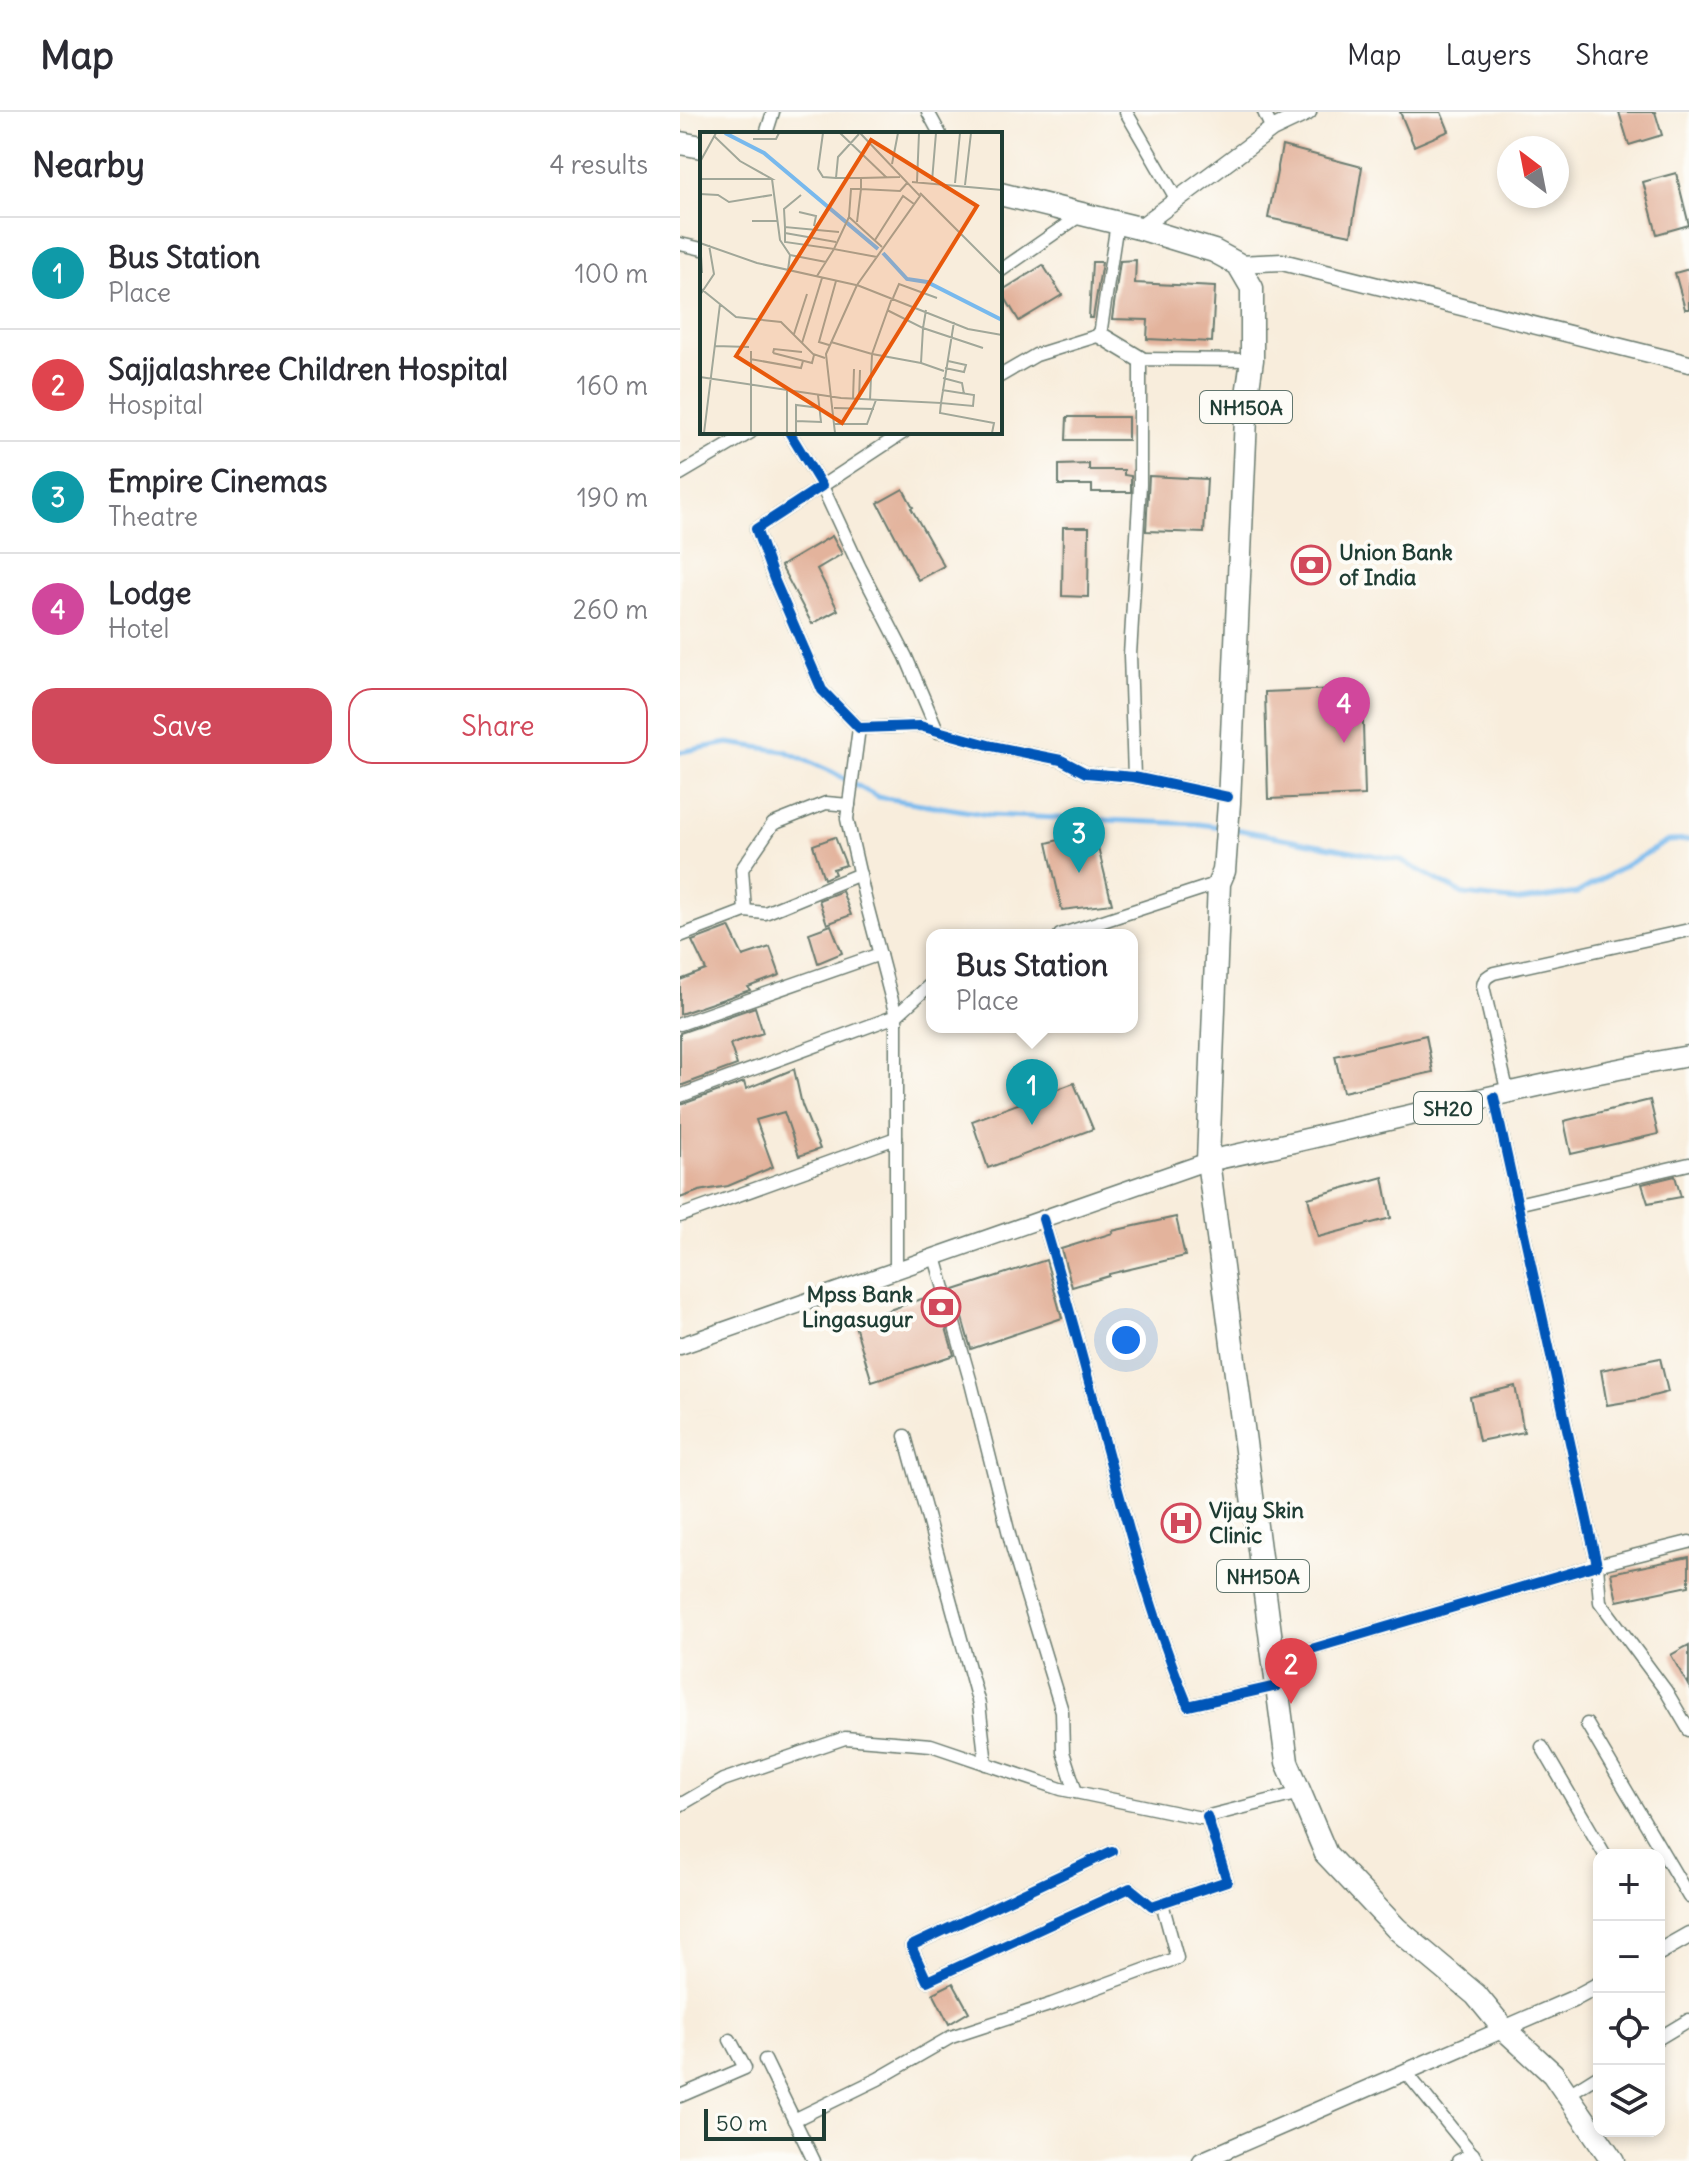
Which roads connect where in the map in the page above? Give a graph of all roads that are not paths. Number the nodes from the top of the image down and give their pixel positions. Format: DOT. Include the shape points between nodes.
graph roads {
  1 [pos="773,112"];
  2 [pos="928,112"];
  3 [pos="1126,112"];
  4 [pos="1264,112"];
  5 [pos="1308,112"];
  6 [pos="1272,129"];
  7 [pos="767,132"];
  8 [pos="939,132"];
  9 [pos="680,143"];
  10 [pos="700,147"];
  11 [pos="1002,194"];
  12 [pos="1177,200"];
  13 [pos="1082,214"];
  14 [pos="1128,226"];
  15 [pos="680,244"];
  16 [pos="700,249"];
  17 [pos="1238,264"];
  18 [pos="1002,270"];
  19 [pos="1100,335"];
  20 [pos="1140,359"];
  21 [pos="1252,360"];
  22 [pos="1689,364"];
  23 [pos="1002,375"];
  24 [pos="748,434"];
  25 [pos="790,434"];
  26 [pos="901,434"];
  27 [pos="680,474"];
  28 [pos="822,486"];
  29 [pos="859,728"];
  30 [pos="938,732"];
  31 [pos="1134,777"];
  32 [pos="1228,800"];
  33 [pos="849,805"];
  34 [pos="860,874"];
  35 [pos="1222,877"];
  36 [pos="745,911"];
  37 [pos="1077,929"];
  38 [pos="1689,930"];
  39 [pos="680,936"];
  40 [pos="880,954"];
  41 [pos="926,988"];
  42 [pos="896,1016"];
  43 [pos="680,1024"];
  44 [pos="1689,1056"];
  45 [pos="680,1096"];
  46 [pos="1501,1096"];
  47 [pos="896,1138"];
  48 [pos="1208,1161"];
  49 [pos="1689,1164"];
  50 [pos="1517,1204"];
  51 [pos="680,1216"];
  52 [pos="1043,1219"];
  53 [pos="935,1257"];
  54 [pos="896,1271"];
  55 [pos="680,1346"];
  56 [pos="905,1436"];
  57 [pos="1689,1542"];
  58 [pos="1597,1565"];
  59 [pos="1274,1660"];
  60 [pos="1277,1686"];
  61 [pos="1587,1724"];
  62 [pos="1689,1730"];
  63 [pos="1542,1747"];
  64 [pos="986,1764"];
  65 [pos="1076,1792"];
  66 [pos="1300,1793"];
  67 [pos="680,1805"];
  68 [pos="1207,1816"];
  69 [pos="1602,1849"];
  70 [pos="1112,1851"];
  71 [pos="1689,1897"];
  72 [pos="1162,1903"];
  73 [pos="1689,1935"];
  74 [pos="1665,1947"];
  75 [pos="1593,1988"];
  76 [pos="1689,2020"];
  77 [pos="1503,2028"];
  78 [pos="1665,2034"];
  79 [pos="730,2040"];
  80 [pos="765,2060"];
  81 [pos="1405,2071"];
  82 [pos="1593,2079"];
  83 [pos="1567,2095"];
  84 [pos="680,2096"];
  85 [pos="794,2120"];
  86 [pos="1476,2158"];
  87 [pos="814,2161"];
  88 [pos="1201,2161"];
  89 [pos="1458,2161"];
  90 [pos="1613,2161"];
  1 -- 7 [label="street"];
  2 -- 8 [label="street"];
  3 -- 12 [label="street"];
  4 -- 6 [label="street"];
  5 -- 6 [label="street"];
  6 -- 12 [label="street"];
  9 -- 10 [label="highway"];
  11 -- 13 [label="highway"];
  12 -- 14 [label="street"];
  13 -- 14 [label="highway"];
  13 -- 18 [label="street"];
  14 -- 17 [label="highway" via="1214,251"];
  14 -- 19 [label="street"];
  15 -- 16 [label="street"];
  17 -- 21 [label="highway, NH150A" via="1252,288"];
  17 -- 22 [label="street" via="1282,262"];
  19 -- 20 [label="street"];
  19 -- 23 [label="street" via="1036,355"];
  20 -- 21 [label="street"];
  20 -- 31 [label="street" via="1140,485 1130,655"];
  21 -- 32 [label="highway, NH150A"];
  24 -- 27 [label="street"];
  25 -- 28 [label="street"];
  26 -- 28 [label="street"];
  28 -- 29 [label="street" via="756,529 822,690"];
  28 -- 30 [label="street"];
  29 -- 30 [label="street" via="920,726"];
  29 -- 33 [label="street"];
  30 -- 31 [label="street" via="1061,760 1086,773"];
  31 -- 32 [label="street"];
  32 -- 35 [label="highway, NH150A"];
  33 -- 34 [label="street" via="847,819"];
  33 -- 36 [label="street" via="826,803 773,824 742,869"];
  34 -- 36 [label="street" via="765,913"];
  34 -- 40 [label="street"];
  35 -- 37 [label="street"];
  35 -- 48 [label="highway, NH150A"];
  36 -- 39 [label="street"];
  38 -- 46 [label="street" via="1484,979"];
  40 -- 42 [label="street"];
  40 -- 43 [label="street"];
  41 -- 42 [label="street"];
  42 -- 45 [label="street"];
  42 -- 47 [label="street"];
  44 -- 46 [label="main road, SH20"];
  46 -- 48 [label="main road, SH20"];
  46 -- 50 [label="street"];
  47 -- 51 [label="street"];
  47 -- 54 [label="street"];
  48 -- 52 [label="street"];
  48 -- 59 [label="highway, NH150A"];
  49 -- 50 [label="street"];
  50 -- 58 [label="street"];
  52 -- 53 [label="street"];
  52 -- 60 [label="street" via="1137,1563 1188,1706"];
  53 -- 54 [label="street"];
  53 -- 65 [label="street" via="1062,1711 1063,1752"];
  54 -- 55 [label="street"];
  56 -- 64 [label="street" via="979,1704"];
  57 -- 58 [label="street"];
  58 -- 59 [label="street"];
  58 -- 62 [label="street" via="1600,1602"];
  59 -- 60 [label="highway, NH150A"];
  60 -- 66 [label="highway, NH150A" via="1287,1762"];
  61 -- 71 [label="street"];
  63 -- 69 [label="street"];
  64 -- 65 [label="street"];
  64 -- 67 [label="street" via="931,1745 845,1738 723,1780"];
  65 -- 68 [label="street"];
  66 -- 68 [label="street"];
  66 -- 77 [label="highway, NH150A" via="1326,1854 1397,1929 1476,1995"];
  68 -- 72 [label="street" via="1227,1881"];
  70 -- 72 [label="street" via="911,1946 927,1981 1130,1888 1152,1906"];
  72 -- 85 [label="street" via="1177,1958 951,2037"];
  73 -- 74 [label="street"];
  75 -- 77 [label="street"];
  76 -- 78 [label="street"];
  77 -- 81 [label="street"];
  77 -- 83 [label="highway, NH150A" via="1553,2074"];
  79 -- 84 [label="street" via="745,2068"];
  80 -- 85 [label="street"];
  81 -- 86 [label="street"];
  81 -- 88 [label="street"];
  82 -- 83 [label="street"];
  83 -- 90 [label="highway, NH150A"];
  85 -- 87 [label="street"];
  86 -- 89 [label="street"];
}
